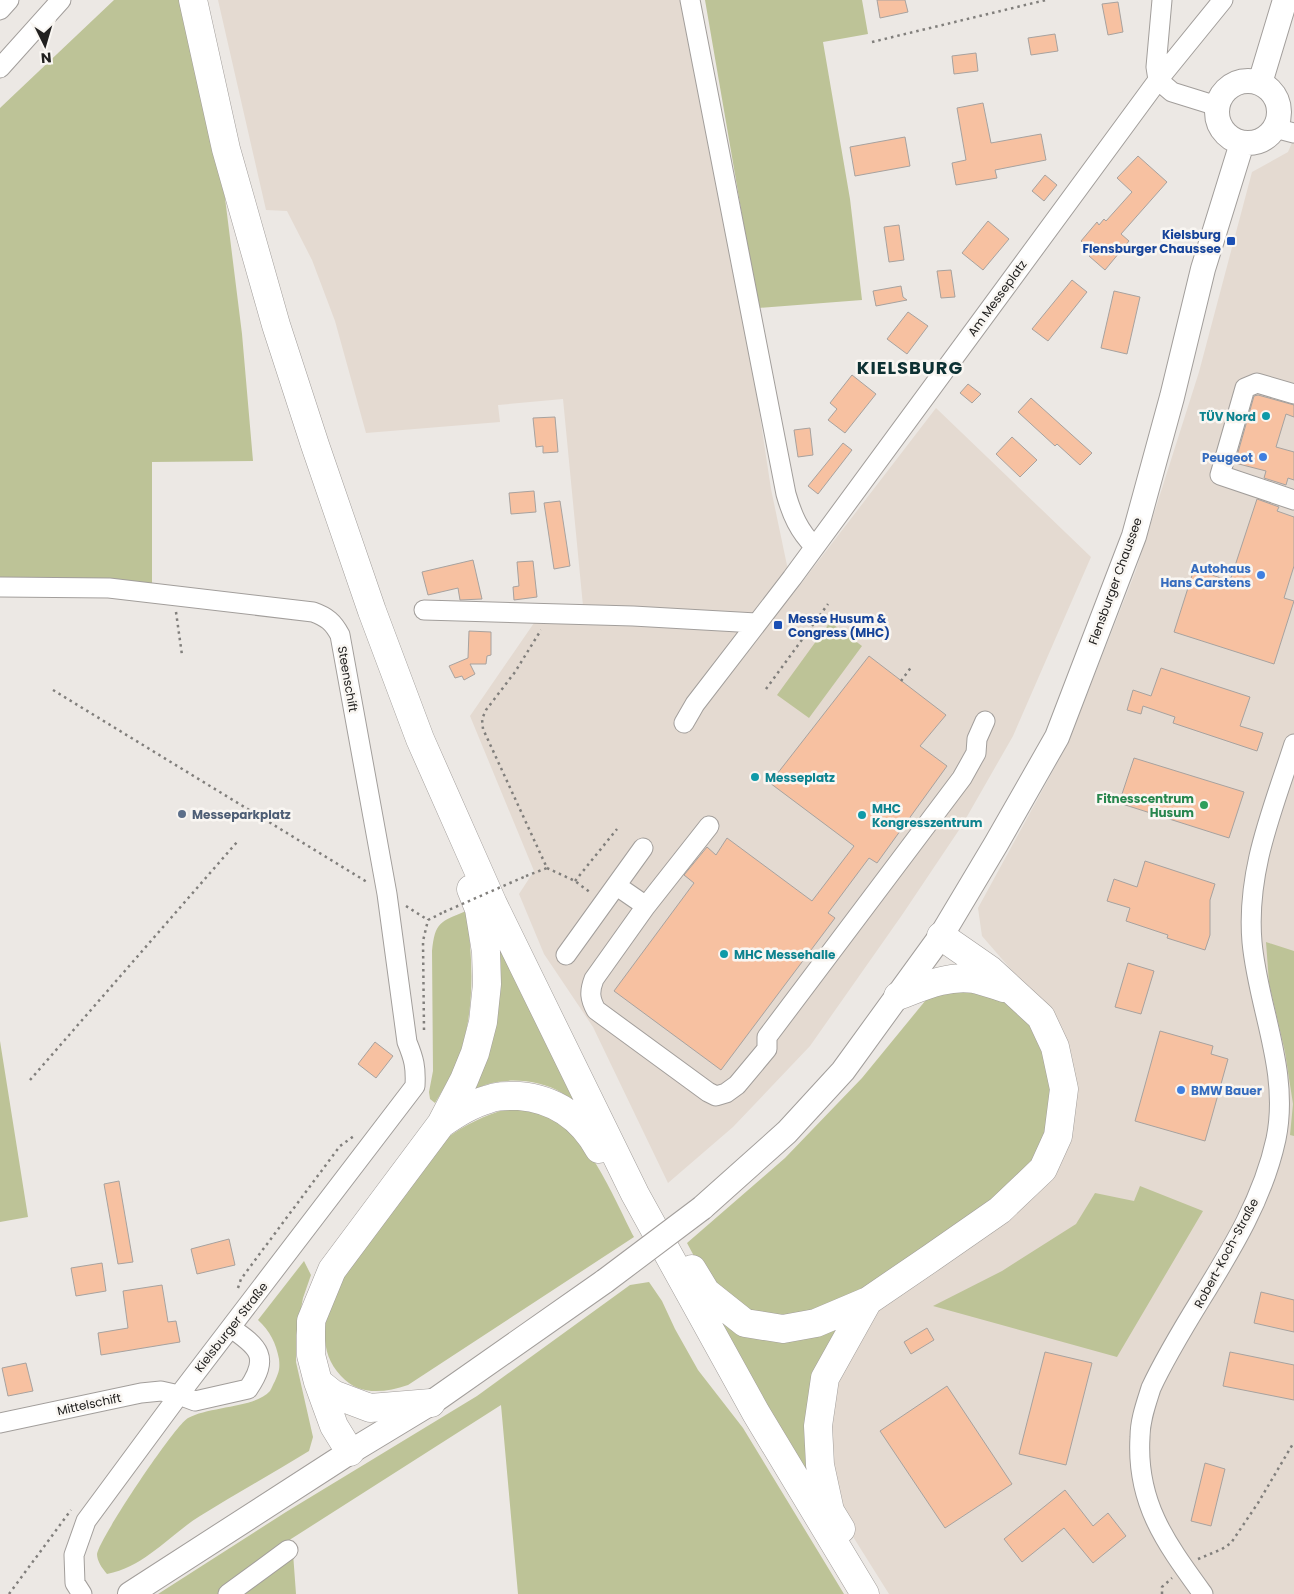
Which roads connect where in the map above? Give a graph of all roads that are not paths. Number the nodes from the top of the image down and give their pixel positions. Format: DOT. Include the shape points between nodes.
graph roads {
  1 [pos="9,0"];
  2 [pos="61,0"];
  3 [pos="193,0"];
  4 [pos="690,0"];
  5 [pos="1162,0"];
  6 [pos="1222,0"];
  7 [pos="1286,0"];
  8 [pos="0,10"];
  9 [pos="0,68"];
  10 [pos="1158,80"];
  11 [pos="1260,83"];
  12 [pos="1217,106"];
  13 [pos="1284,130"];
  14 [pos="1242,143"];
  15 [pos="1294,394"];
  16 [pos="1294,500"];
  17 [pos="814,546"];
  18 [pos="0,587"];
  19 [pos="424,610"];
  20 [pos="756,623"];
  21 [pos="986,721"];
  22 [pos="684,722"];
  23 [pos="420,739"];
  24 [pos="1294,744"];
  25 [pos="709,826"];
  26 [pos="643,848"];
  27 [pos="617,886"];
  28 [pos="646,906"];
  29 [pos="941,936"];
  30 [pos="566,956"];
  31 [pos="1013,991"];
  32 [pos="898,996"];
  33 [pos="416,1070"];
  34 [pos="441,1124"];
  35 [pos="635,1194"];
  36 [pos="648,1220"];
  37 [pos="868,1301"];
  38 [pos="231,1328"];
  39 [pos="318,1382"];
  40 [pos="179,1394"];
  41 [pos="431,1403"];
  42 [pos="0,1423"];
  43 [pos="350,1452"];
  44 [pos="288,1550"];
  45 [pos="82,1594"];
  46 [pos="130,1594"];
  47 [pos="228,1594"];
  48 [pos="865,1594"];
  49 [pos="881,1594"];
  50 [pos="1203,1594"];
  1 -- 8 [label="street"];
  2 -- 9 [label="street"];
  3 -- 23 [label="highway" via="226,149 276,325 314,445"];
  4 -- 17 [label="street" via="786,494 798,528"];
  5 -- 10 [label="street" via="1156,68"];
  6 -- 10 [label="street, Am Messeplatz"];
  7 -- 11 [label="main road"];
  10 -- 12 [label="street" via="1172,92"];
  10 -- 17 [label="street, Am Messeplatz"];
  11 -- 12 [label="main road" via="1246,80 1233,84 1222,93"];
  11 -- 13 [label="main road" via="1269,89 1277,102 1278,118"];
  12 -- 14 [label="main road" via="1222,130"];
  13 -- 14 [label="main road" via="1257,142"];
  14 -- 29 [label="main road, Flensburger Chaussee" via="1203,269 1134,536 1057,737"];
  15 -- 16 [label="street" via="1257,383 1245,388 1220,475"];
  17 -- 20 [label="street, Am Messeplatz"];
  18 -- 33 [label="street, Steenschift" via="109,588 313,612 334,624 340,635 387,894 406,1042"];
  19 -- 20 [label="street"];
  20 -- 22 [label="street, Am Messeplatz"];
  21 -- 28 [label="street" via="976,740 976,753 962,778 768,1037 767,1049 737,1085 726,1093 716,1096 708,1092 596,1010 590,1000 594,979"];
  23 -- 34 [label="highway" via="422,766 479,909 486,952 487,984 477,1046"];
  23 -- 35 [label="highway" via="493,904"];
  24 -- 50 [label="street, Robert-Koch-Straße" via="1257,862 1251,905 1252,943 1278,1066 1276,1138 1252,1209 1157,1377 1146,1405 1140,1436 1140,1466 1148,1505"];
  25 -- 28 [label="street"];
  26 -- 27 [label="street"];
  27 -- 28 [label="street"];
  27 -- 30 [label="street"];
  29 -- 31 [label="highway" via="990,970"];
  29 -- 32 [label="main road, Flensburger Chaussee"];
  31 -- 32 [label="highway" via="975,979 956,978"];
  31 -- 37 [label="highway" via="1041,1017 1055,1046 1064,1089 1058,1136 1043,1169 1000,1210"];
  32 -- 41 [label="main road, Flensburger Chaussee, bridge" via="843,1071 800,1118 702,1208 605,1281"];
  33 -- 38 [label="street, Kielsburger Straße" via="415,1086"];
  34 -- 36 [label="highway" via="490,1098 508,1095 532,1097 555,1104 583,1125 633,1212"];
  34 -- 39 [label="highway" via="332,1270 312,1321 311,1355"];
  35 -- 36 [label="highway"];
  35 -- 37 [label="highway" via="656,1208 706,1292 745,1323 783,1329 816,1323"];
  36 -- 48 [label="highway" via="761,1421"];
  37 -- 49 [label="highway" via="825,1378 818,1426 820,1465 830,1510"];
  38 -- 40 [label="street, Kielsburger Straße"];
  38 -- 40 [label="street, Mittelschift" via="260,1353 256,1378 248,1389 194,1401"];
  39 -- 41 [label="highway" via="334,1394 370,1408"];
  39 -- 43 [label="highway" via="334,1426"];
  40 -- 42 [label="street, Mittelschift" via="161,1391 141,1393"];
  40 -- 45 [label="street, Kielsburger Straße" via="86,1521 74,1555 74,1583"];
  41 -- 43 [label="main road, Flensburger Chaussee"];
  43 -- 46 [label="main road, Flensburger Chaussee"];
  44 -- 47 [label="street"];
}
